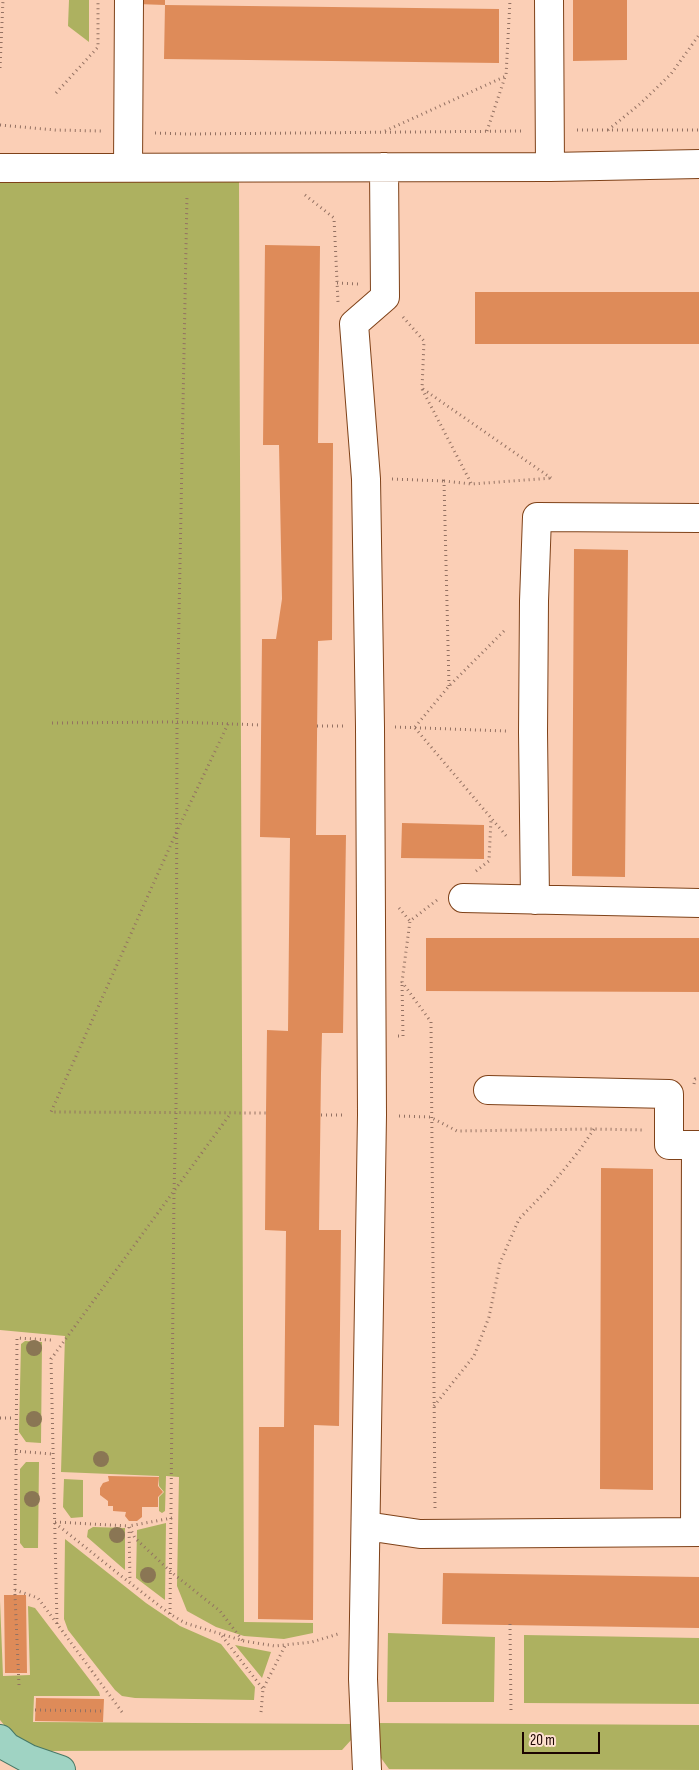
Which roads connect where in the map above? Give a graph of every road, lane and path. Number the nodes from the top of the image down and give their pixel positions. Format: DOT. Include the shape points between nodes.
graph roads {
  1 [pos="3,0"];
  2 [pos="98,0"];
  3 [pos="129,0"];
  4 [pos="510,0"];
  5 [pos="549,0"];
  6 [pos="699,35"];
  7 [pos="0,68"];
  8 [pos="506,76"];
  9 [pos="56,93"];
  10 [pos="0,125"];
  11 [pos="550,130"];
  12 [pos="607,130"];
  13 [pos="699,130"];
  14 [pos="487,131"];
  15 [pos="129,132"];
  16 [pos="382,132"];
  17 [pos="188,134"];
  18 [pos="699,164"];
  19 [pos="550,166"];
  20 [pos="384,167"];
  21 [pos="0,168"];
  22 [pos="128,168"];
  23 [pos="187,168"];
  24 [pos="424,341"];
  25 [pos="422,388"];
  26 [pos="366,479"];
  27 [pos="444,481"];
  28 [pos="472,484"];
  29 [pos="699,518"];
  30 [pos="534,601"];
  31 [pos="449,686"];
  32 [pos="177,722"];
  33 [pos="52,723"];
  34 [pos="228,724"];
  35 [pos="261,724"];
  36 [pos="415,727"];
  37 [pos="533,732"];
  38 [pos="492,818"];
  39 [pos="177,831"];
  40 [pos="535,870"];
  41 [pos="473,873"];
  42 [pos="452,897"];
  43 [pos="535,900"];
  44 [pos="699,902"];
  45 [pos="488,1090"];
  46 [pos="176,1112"];
  47 [pos="231,1113"];
  48 [pos="266,1113"];
  49 [pos="404,1116"];
  50 [pos="430,1117"];
  51 [pos="594,1129"];
  52 [pos="669,1131"];
  53 [pos="698,1146"];
  54 [pos="174,1193"];
  55 [pos="51,1340"];
  56 [pos="434,1406"];
  57 [pos="0,1418"];
  58 [pos="15,1418"];
  59 [pos="15,1451"];
  60 [pos="52,1454"];
  61 [pos="172,1518"];
  62 [pos="55,1522"];
  63 [pos="129,1526"];
  64 [pos="366,1526"];
  65 [pos="697,1532"];
  66 [pos="420,1534"];
  67 [pos="172,1572"];
  68 [pos="130,1583"];
  69 [pos="15,1590"];
  70 [pos="170,1614"];
  71 [pos="57,1624"];
  72 [pos="510,1624"];
  73 [pos="347,1631"];
  74 [pos="221,1635"];
  75 [pos="244,1641"];
  76 [pos="285,1646"];
  77 [pos="19,1685"];
  78 [pos="263,1689"];
  79 [pos="35,1710"];
  80 [pos="104,1711"];
  81 [pos="122,1712"];
  82 [pos="261,1712"];
  83 [pos="511,1713"];
  84 [pos="0,1739"];
  85 [pos="61,1770"];
  86 [pos="367,1770"];
  1 -- 7 [label="path"];
  2 -- 9 [label="path" via="98,47"];
  3 -- 15 [label="lane"];
  4 -- 8 [label="path"];
  5 -- 11 [label="lane"];
  6 -- 12 [label="path" via="671,74"];
  8 -- 14 [label="path"];
  8 -- 16 [label="path"];
  10 -- 15 [label="path"];
  11 -- 12 [label="path"];
  11 -- 14 [label="path"];
  11 -- 19 [label="lane"];
  12 -- 13 [label="path"];
  14 -- 16 [label="path"];
  15 -- 17 [label="path"];
  15 -- 22 [label="lane"];
  16 -- 17 [label="path"];
  17 -- 23 [label="path"];
  18 -- 19 [label="lane"];
  19 -- 20 [label="lane"];
  20 -- 23 [label="lane"];
  20 -- 26 [label="lane" via="385,297 354,324"];
  21 -- 22 [label="lane"];
  22 -- 23 [label="lane"];
  23 -- 32 [label="path"];
  24 -- 25 [label="path"];
  25 -- 28 [label="path"];
  25 -- 28 [label="path" via="552,478"];
  26 -- 27 [label="path"];
  26 -- 64 [label="lane" via="372,1115"];
  27 -- 28 [label="path"];
  27 -- 31 [label="path"];
  29 -- 30 [label="lane" via="537,517"];
  30 -- 31 [label="path"];
  30 -- 37 [label="lane"];
  31 -- 36 [label="path"];
  32 -- 33 [label="path"];
  32 -- 34 [label="path"];
  32 -- 39 [label="path"];
  34 -- 35 [label="path"];
  34 -- 39 [label="path"];
  36 -- 37 [label="path"];
  36 -- 38 [label="path"];
  37 -- 40 [label="lane"];
  38 -- 40 [label="path"];
  38 -- 41 [label="path" via="489,861"];
  39 -- 46 [label="path"];
  39 -- 46 [label="path" via="51,1112"];
  40 -- 43 [label="lane"];
  42 -- 43 [label="lane"];
  42 -- 50 [label="path" via="410,921 402,982 431,1022"];
  43 -- 44 [label="lane"];
  45 -- 52 [label="lane" via="669,1094"];
  46 -- 47 [label="path"];
  46 -- 54 [label="path"];
  47 -- 48 [label="path"];
  47 -- 54 [label="path"];
  49 -- 50 [label="path"];
  50 -- 51 [label="path" via="456,1131"];
  50 -- 56 [label="path"];
  51 -- 52 [label="path"];
  51 -- 56 [label="path" via="555,1181 519,1219 500,1263 489,1318 474,1356"];
  52 -- 53 [label="lane" via="670,1145"];
  53 -- 65 [label="lane"];
  54 -- 60 [label="path" via="51,1359"];
  54 -- 61 [label="path"];
  55 -- 58 [label="path" via="16,1338"];
  56 -- 66 [label="path" via="435,1511"];
  57 -- 58 [label="path"];
  58 -- 59 [label="path"];
  59 -- 60 [label="path"];
  59 -- 69 [label="path"];
  60 -- 62 [label="path"];
  61 -- 63 [label="path"];
  61 -- 67 [label="path"];
  62 -- 63 [label="path"];
  62 -- 68 [label="path"];
  62 -- 71 [label="path"];
  63 -- 67 [label="path" via="135,1538"];
  63 -- 68 [label="path"];
  64 -- 66 [label="lane"];
  64 -- 86 [label="lane" via="363,1678"];
  65 -- 66 [label="lane"];
  67 -- 70 [label="path"];
  67 -- 75 [label="path" via="220,1611"];
  68 -- 70 [label="path"];
  69 -- 71 [label="path" via="38,1598"];
  69 -- 77 [label="path"];
  70 -- 74 [label="path" via="185,1623"];
  71 -- 81 [label="path"];
  72 -- 83 [label="path"];
  73 -- 76 [label="path"];
  74 -- 75 [label="path"];
  74 -- 78 [label="path"];
  75 -- 76 [label="path"];
  76 -- 78 [label="path"];
  78 -- 82 [label="path"];
  79 -- 80 [label="path"];
  84 -- 85 [label="main road" via="7,1747 29,1759"];
}
